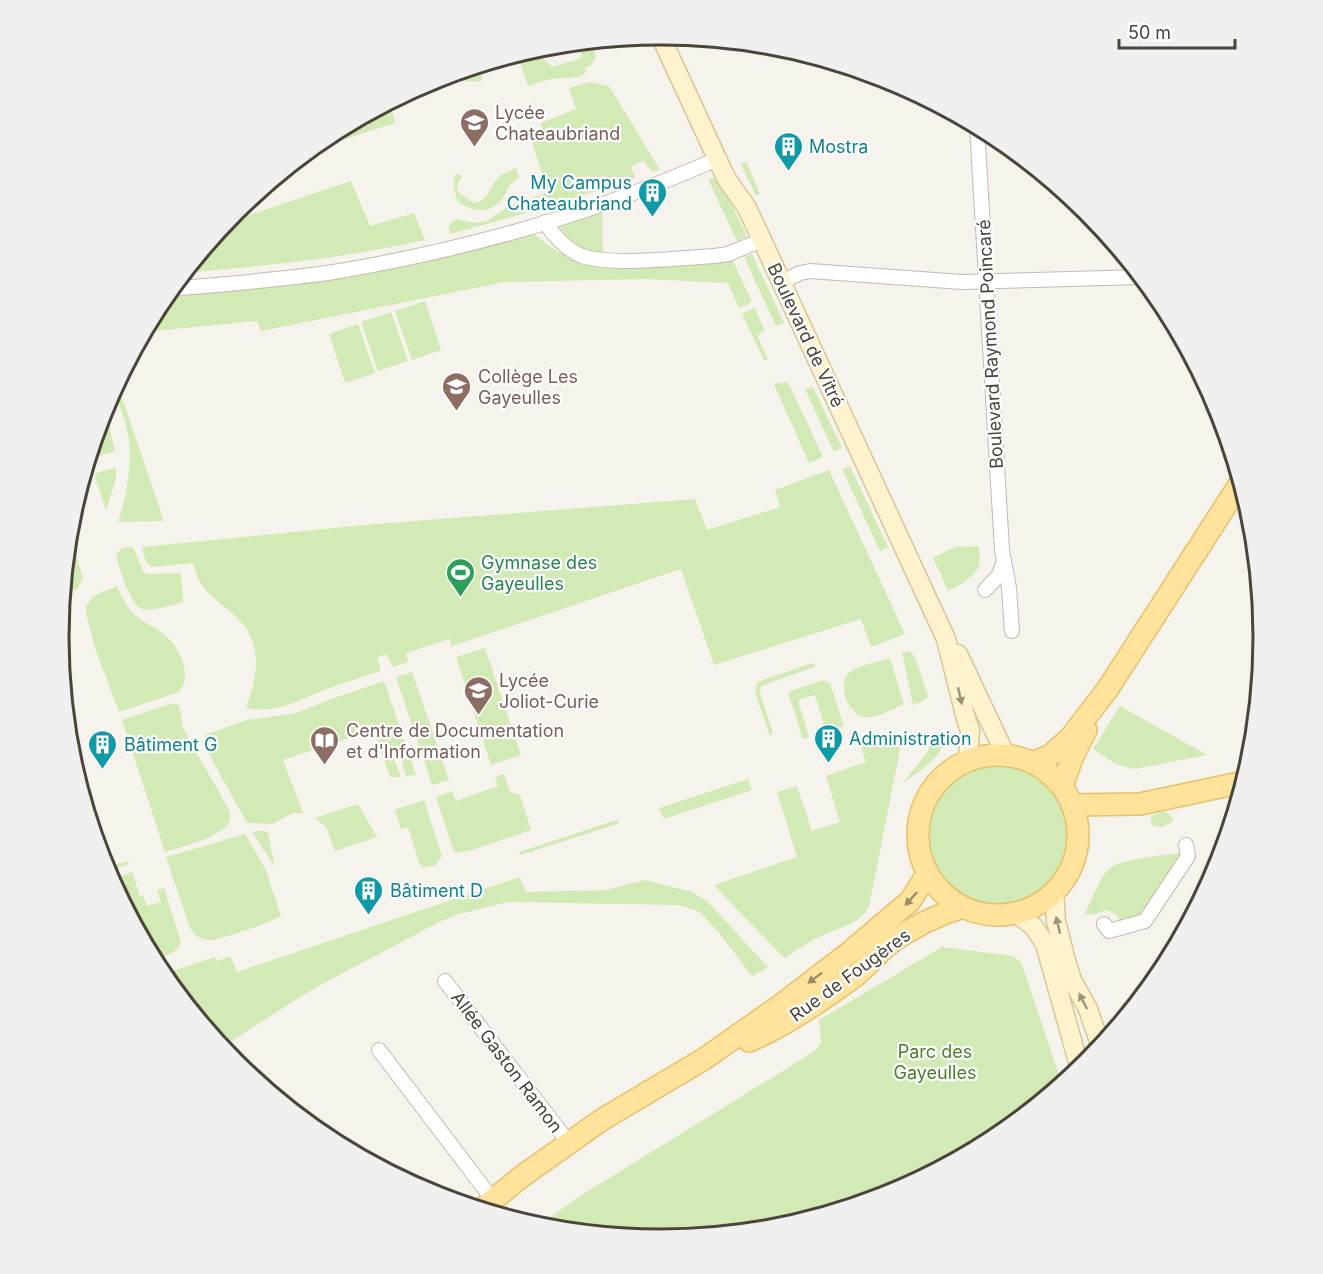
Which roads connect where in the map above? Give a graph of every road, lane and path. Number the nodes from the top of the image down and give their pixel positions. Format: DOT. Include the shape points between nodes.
graph roads {
  1 [pos="665,45"];
  2 [pos="978,137"];
  3 [pos="717,159"];
  4 [pos="545,222"];
  5 [pos="762,240"];
  6 [pos="1131,277"];
  7 [pos="782,282"];
  8 [pos="986,282"];
  9 [pos="184,288"];
  10 [pos="1235,492"];
  11 [pos="1004,561"];
  12 [pos="985,590"];
  13 [pos="1012,631"];
  14 [pos="946,639"];
  15 [pos="1107,690"];
  16 [pos="1006,756"];
  17 [pos="968,761"];
  18 [pos="1033,763"];
  19 [pos="1234,784"];
  20 [pos="1067,796"];
  21 [pos="1140,804"];
  22 [pos="1078,833"];
  23 [pos="1186,845"];
  24 [pos="928,873"];
  25 [pos="1054,892"];
  26 [pos="963,907"];
  27 [pos="1016,913"];
  28 [pos="1104,924"];
  29 [pos="446,981"];
  30 [pos="1098,1037"];
  31 [pos="379,1050"];
  32 [pos="704,1059"];
  33 [pos="1077,1059"];
  34 [pos="569,1143"];
  35 [pos="485,1202"];
  36 [pos="489,1203"];
  1 -- 3 [label="main road, Boulevard de Vitré"];
  2 -- 8 [label="street, Boulevard Raymond Poincaré"];
  3 -- 4 [label="street"];
  3 -- 5 [label="main road, Boulevard de Vitré"];
  4 -- 5 [label="street" via="569,249 604,260 715,256"];
  4 -- 9 [label="street" via="438,252 332,272"];
  5 -- 7 [label="main road, Boulevard de Vitré"];
  6 -- 8 [label="street"];
  7 -- 8 [label="street" via="810,271"];
  7 -- 14 [label="main road, Boulevard de Vitré"];
  8 -- 11 [label="street, Boulevard Raymond Poincaré"];
  10 -- 15 [label="main road"];
  11 -- 12 [label="street" via="999,575"];
  11 -- 13 [label="street, Boulevard Raymond Poincaré"];
  14 -- 16 [label="main road, Boulevard de Vitré" via="955,648"];
  14 -- 17 [label="main road, Boulevard de Vitré, one-way" via="970,730"];
  15 -- 18 [label="main road" via="1070,738 1051,755"];
  15 -- 20 [label="main road" via="1072,758"];
  16 -- 17 [label="main road"];
  16 -- 18 [label="main road"];
  17 -- 24 [label="main road" via="934,788 921,815 919,844"];
  18 -- 20 [label="main road" via="1049,774"];
  19 -- 21 [label="main road"];
  20 -- 21 [label="main road"];
  20 -- 22 [label="main road"];
  21 -- 22 [label="main road" via="1095,821"];
  22 -- 25 [label="main road" via="1072,865"];
  23 -- 28 [label="street" via="1188,856 1145,921 1109,931"];
  24 -- 26 [label="main road" via="937,887"];
  24 -- 32 [label="main road, Rue de Fougères, one-way" via="910,901 849,952"];
  25 -- 27 [label="main road"];
  30 -- 25 [label="main road, one-way" via="1065,957"];
  26 -- 27 [label="main road" via="998,915"];
  26 -- 32 [label="main road, Rue de Fougères" via="921,924 890,944 858,974 787,1021"];
  27 -- 33 [label="main road" via="1034,927 1045,944"];
  29 -- 34 [label="street, Allée Gaston Ramon"];
  31 -- 35 [label="street"];
  32 -- 34 [label="main road"];
  34 -- 36 [label="main road"];
}
